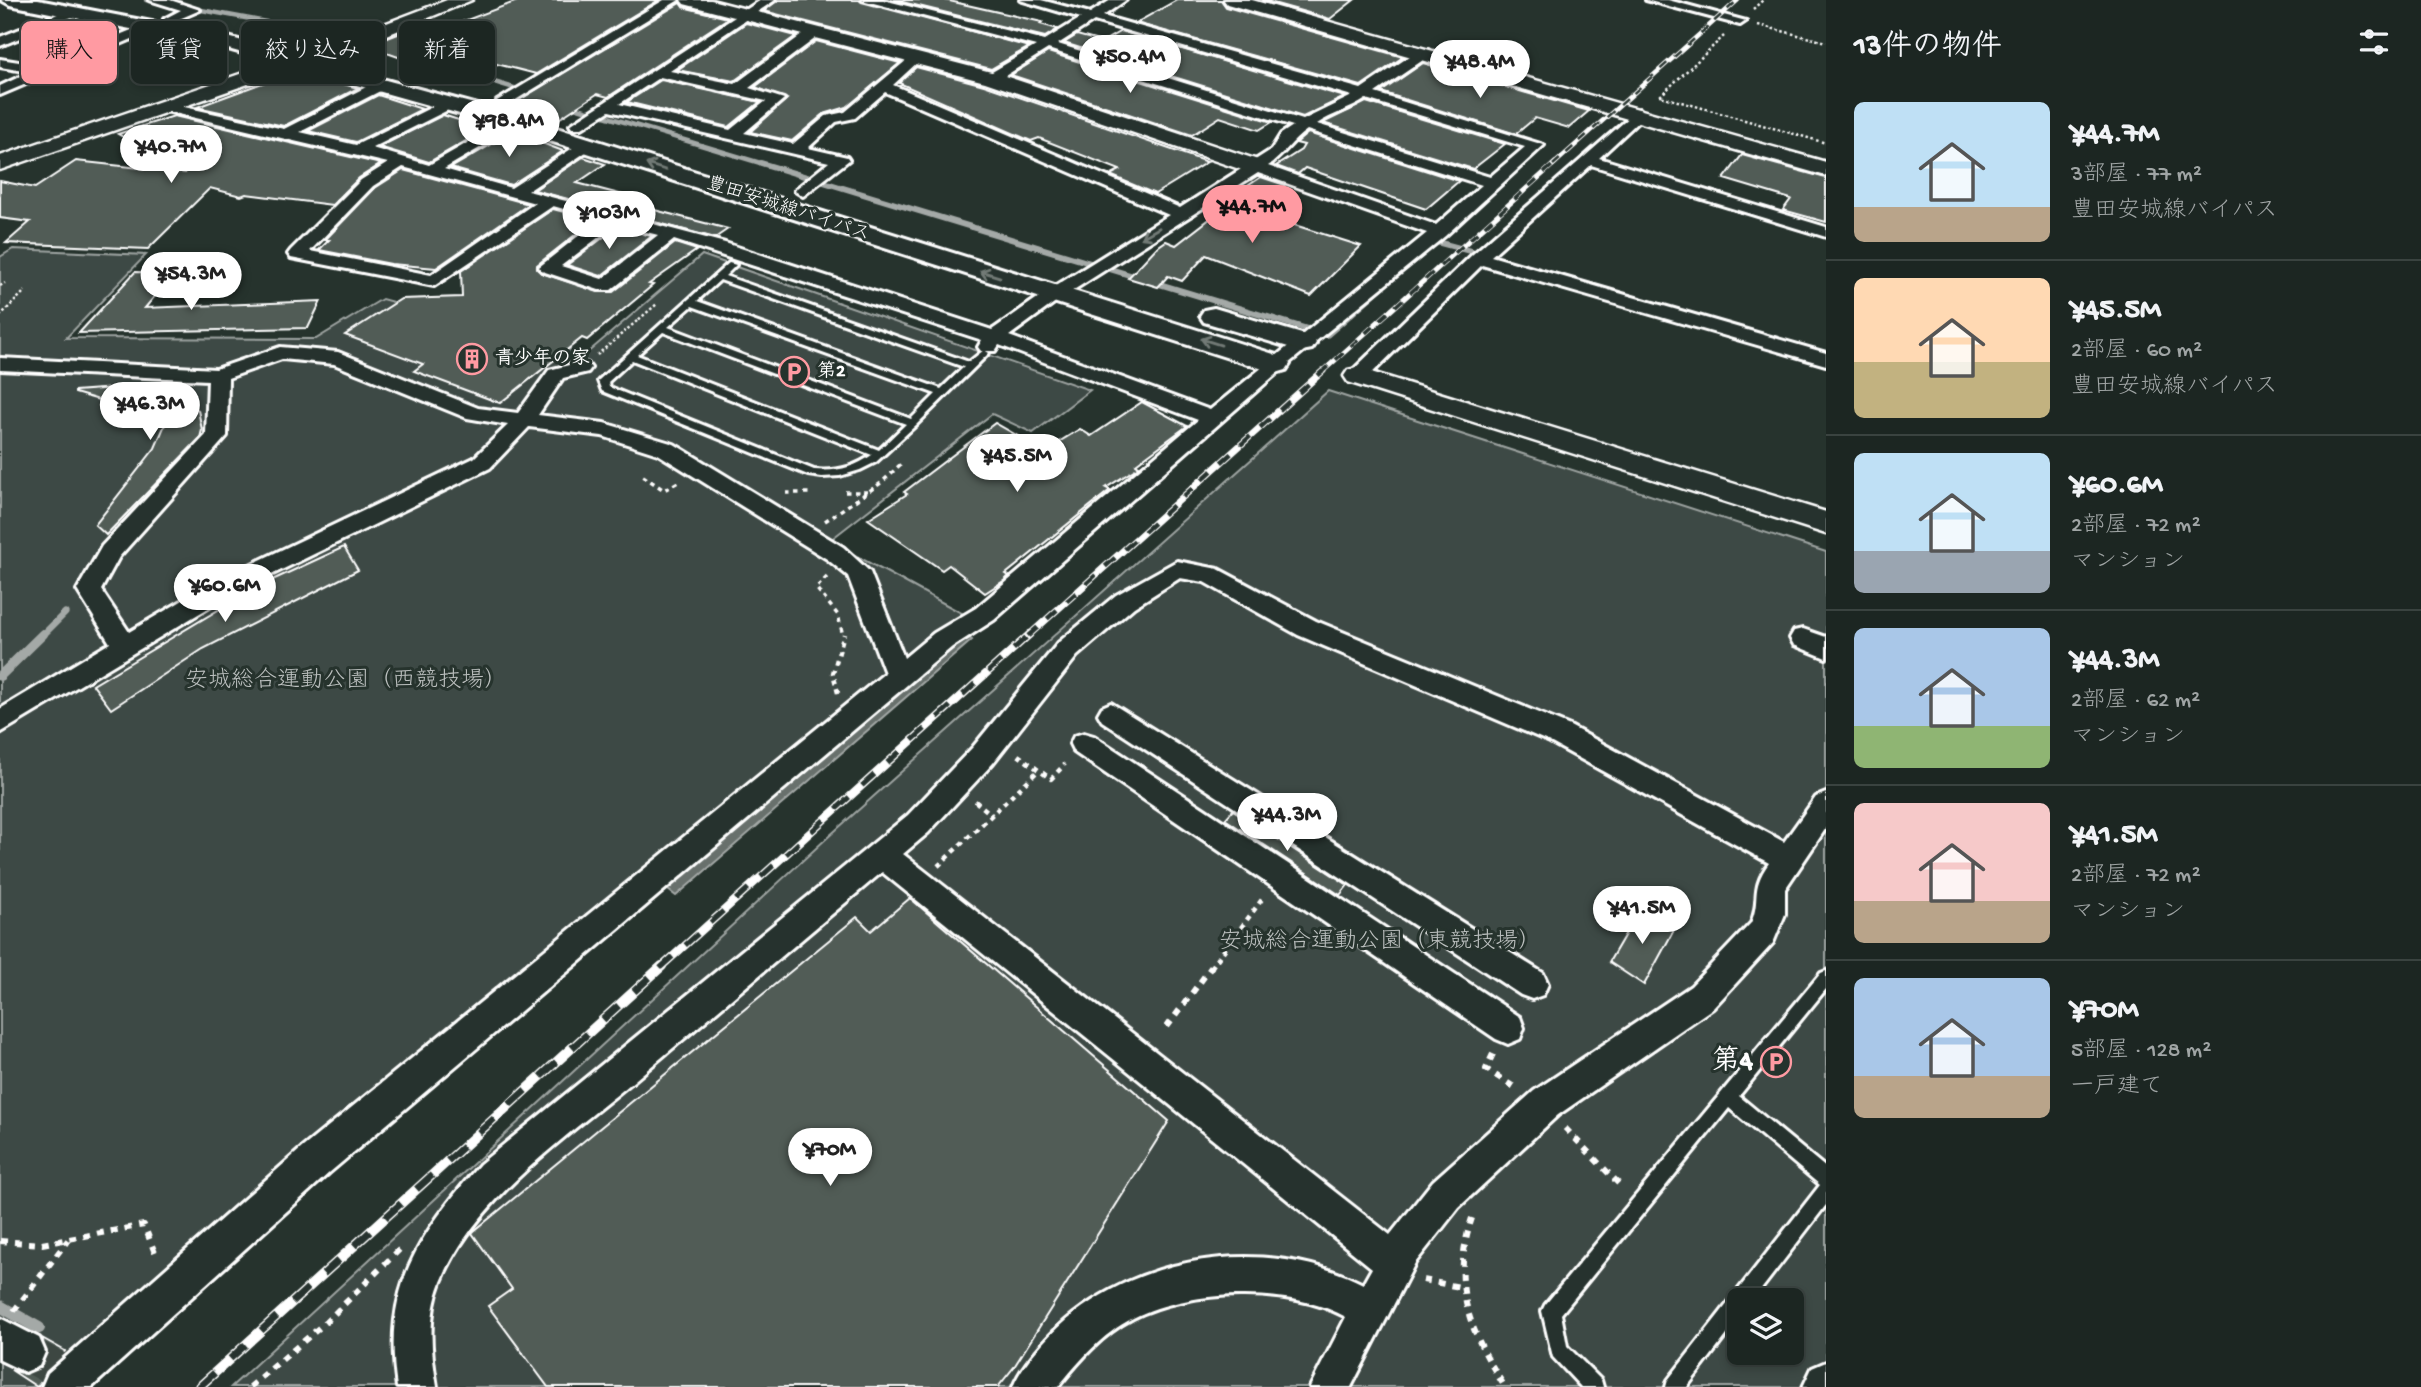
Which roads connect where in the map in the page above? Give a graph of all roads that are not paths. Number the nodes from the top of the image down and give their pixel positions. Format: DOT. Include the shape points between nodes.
graph roads {
  1 [pos="10,0"];
  2 [pos="463,0"];
  3 [pos="673,0"];
  4 [pos="690,0"];
  5 [pos="769,0"];
  6 [pos="867,0"];
  7 [pos="1026,0"];
  8 [pos="1120,0"];
  9 [pos="1233,0"];
  10 [pos="1653,0"];
  11 [pos="162,5"];
  12 [pos="66,6"];
  13 [pos="747,14"];
  14 [pos="1093,15"];
  15 [pos="1740,21"];
  16 [pos="131,24"];
  17 [pos="241,29"];
  18 [pos="385,30"];
  19 [pos="815,32"];
  20 [pos="0,42"];
  21 [pos="1045,44"];
  22 [pos="1424,53"];
  23 [pos="914,58"];
  24 [pos="0,63"];
  25 [pos="21,66"];
  26 [pos="385,70"];
  27 [pos="657,72"];
  28 [pos="992,78"];
  29 [pos="241,79"];
  30 [pos="21,81"];
  31 [pos="378,84"];
  32 [pos="381,85"];
  33 [pos="884,86"];
  34 [pos="738,89"];
  35 [pos="0,91"];
  36 [pos="1366,94"];
  37 [pos="504,101"];
  38 [pos="445,106"];
  39 [pos="607,106"];
  40 [pos="166,107"];
  41 [pos="1639,113"];
  42 [pos="514,122"];
  43 [pos="1305,125"];
  44 [pos="285,134"];
  45 [pos="582,135"];
  46 [pos="733,135"];
  47 [pos="357,150"];
  48 [pos="796,150"];
  49 [pos="1590,160"];
  50 [pos="402,161"];
  51 [pos="0,163"];
  52 [pos="1256,167"];
  53 [pos="1826,169"];
  54 [pos="431,170"];
  55 [pos="1492,183"];
  56 [pos="803,191"];
  57 [pos="513,194"];
  58 [pos="550,200"];
  59 [pos="1183,215"];
  60 [pos="614,217"];
  61 [pos="918,226"];
  62 [pos="1439,232"];
  63 [pos="1826,232"];
  64 [pos="670,234"];
  65 [pos="1479,258"];
  66 [pos="731,266"];
  67 [pos="1066,280"];
  68 [pos="690,302"];
  69 [pos="662,328"];
  70 [pos="1303,343"];
  71 [pos="983,352"];
  72 [pos="631,356"];
  73 [pos="1826,359"];
  74 [pos="0,364"];
  75 [pos="1276,364"];
  76 [pos="581,368"];
  77 [pos="218,376"];
  78 [pos="1358,376"];
  79 [pos="943,393"];
  80 [pos="1215,419"];
  81 [pos="524,420"];
  82 [pos="913,423"];
  83 [pos="880,454"];
  84 [pos="1826,523"];
  85 [pos="125,646"];
  86 [pos="896,670"];
  87 [pos="1111,714"];
  88 [pos="0,723"];
  89 [pos="1084,744"];
  90 [pos="1826,805"];
  91 [pos="883,855"];
  92 [pos="1789,859"];
  93 [pos="1826,978"];
  94 [pos="1532,984"];
  95 [pos="1508,1028"];
  96 [pos="1729,1098"];
  97 [pos="1826,1179"];
  98 [pos="1826,1191"];
  99 [pos="1395,1263"];
  100 [pos="1752,1288"];
  101 [pos="1372,1309"];
  102 [pos="1727,1320"];
  103 [pos="1826,1382"];
  104 [pos="62,1387"];
  105 [pos="417,1387"];
  106 [pos="1033,1387"];
  107 [pos="1330,1387"];
  108 [pos="1594,1387"];
  109 [pos="1675,1387"];
  110 [pos="1823,1387"];
  1 -- 12 [label="main road, 豊田安城線バイパス"];
  2 -- 18 [label="street"];
  3 -- 37 [label="street"];
  4 -- 13 [label="street"];
  5 -- 13 [label="street"];
  6 -- 21 [label="street"];
  7 -- 14 [label="street"];
  8 -- 14 [label="street"];
  9 -- 22 [label="street"];
  10 -- 15 [label="street"];
  11 -- 12 [label="main road, 豊田安城線バイパス"];
  11 -- 17 [label="main road, 豊田安城線バイパス"];
  12 -- 16 [label="main road, 豊田安城線バイパス"];
  12 -- 20 [label="street"];
  13 -- 19 [label="street"];
  13 -- 27 [label="street"];
  14 -- 21 [label="street"];
  14 -- 36 [label="street"];
  19 -- 23 [label="street"];
  19 -- 34 [label="street"];
  21 -- 28 [label="street"];
  21 -- 43 [label="street"];
  22 -- 36 [label="street"];
  22 -- 41 [label="street"];
  23 -- 28 [label="street"];
  23 -- 33 [label="street"];
  24 -- 25 [label="street"];
  26 -- 37 [label="main road, 豊田安城線バイパス"];
  27 -- 34 [label="street"];
  27 -- 39 [label="street"];
  28 -- 52 [label="street"];
  29 -- 40 [label="street"];
  30 -- 35 [label="street"];
  31 -- 32 [label="main road, 豊田安城線バイパス"];
  32 -- 38 [label="main road, 豊田安城線バイパス"];
  32 -- 44 [label="street"];
  33 -- 48 [label="street" via="850,115 831,119"];
  33 -- 59 [label="street"];
  34 -- 46 [label="street" via="777,99"];
  36 -- 43 [label="street"];
  36 -- 55 [label="street" via="1536,145"];
  37 -- 45 [label="main road, 豊田安城線バイパス"];
  38 -- 42 [label="main road, 豊田安城線バイパス"];
  38 -- 47 [label="street"];
  39 -- 45 [label="street"];
  39 -- 46 [label="street"];
  40 -- 44 [label="street"];
  40 -- 51 [label="street"];
  41 -- 49 [label="street"];
  41 -- 53 [label="street"];
  42 -- 45 [label="main road, 豊田安城線バイパス"];
  42 -- 54 [label="street"];
  43 -- 52 [label="street"];
  43 -- 55 [label="street"];
  44 -- 47 [label="street"];
  45 -- 56 [label="main road, 豊田安城線バイパス"];
  45 -- 57 [label="street"];
  67 -- 45 [label="main road, 豊田安城線バイパス, one-way" via="801,216"];
  46 -- 48 [label="street"];
  47 -- 50 [label="street"];
  48 -- 56 [label="street" via="841,160"];
  49 -- 63 [label="street"];
  49 -- 65 [label="street"];
  50 -- 54 [label="street"];
  50 -- 58 [label="street" via="367,183 297,254 434,281"];
  52 -- 59 [label="street"];
  52 -- 62 [label="street"];
  54 -- 57 [label="street"];
  55 -- 62 [label="street"];
  56 -- 61 [label="main road, 豊田安城線バイパス"];
  57 -- 58 [label="street"];
  58 -- 60 [label="street"];
  59 -- 67 [label="street, one-way"];
  60 -- 64 [label="street"];
  60 -- 64 [label="street" via="548,267 605,286"];
  62 -- 70 [label="street"];
  64 -- 66 [label="street"];
  65 -- 73 [label="street"];
  65 -- 78 [label="street"];
  66 -- 68 [label="lane"];
  66 -- 71 [label="street"];
  66 -- 71 [label="lane"];
  67 -- 70 [label="main road, 豊田安城線バイパス"];
  67 -- 71 [label="street"];
  75 -- 67 [label="main road, 豊田安城線バイパス, one-way"];
  68 -- 69 [label="lane"];
  68 -- 79 [label="lane"];
  69 -- 72 [label="lane"];
  69 -- 82 [label="lane"];
  70 -- 75 [label="street"];
  71 -- 79 [label="lane"];
  71 -- 80 [label="street" via="1039,352"];
  72 -- 83 [label="lane"];
  72 -- 83 [label="lane" via="603,381 605,389 812,473 849,472"];
  74 -- 77 [label="street"];
  75 -- 80 [label="street"];
  76 -- 81 [label="street" via="556,374"];
  77 -- 81 [label="street" via="281,354 338,358 474,414"];
  77 -- 85 [label="street" via="216,436 110,552 89,590"];
  78 -- 84 [label="street"];
  79 -- 82 [label="lane"];
  80 -- 104 [label="street" via="985,614 943,639 316,1160"];
  81 -- 85 [label="street" via="482,463 221,589"];
  81 -- 86 [label="street" via="604,430 666,449 835,553 858,572"];
  82 -- 83 [label="lane"];
  85 -- 88 [label="street"];
  87 -- 94 [label="street"];
  89 -- 95 [label="street"];
  90 -- 92 [label="street"];
  91 -- 92 [label="street" via="918,824 995,740 1061,657 1095,624 1166,575 1191,569 1307,628 1560,734"];
  91 -- 99 [label="street"];
  91 -- 105 [label="street" via="494,1177 450,1228 411,1310 409,1354"];
  92 -- 99 [label="street" via="1770,886 1770,914 1762,933 1702,997 1543,1105 1446,1195"];
  93 -- 96 [label="lane"];
  96 -- 97 [label="lane"];
  96 -- 108 [label="lane" via="1551,1311 1559,1351"];
  98 -- 100 [label="lane"];
  99 -- 101 [label="street"];
  101 -- 106 [label="street" via="1323,1286 1272,1279 1190,1282 1116,1305 1085,1330"];
  101 -- 107 [label="street"];
  102 -- 109 [label="lane"];
  103 -- 110 [label="street"];
}
